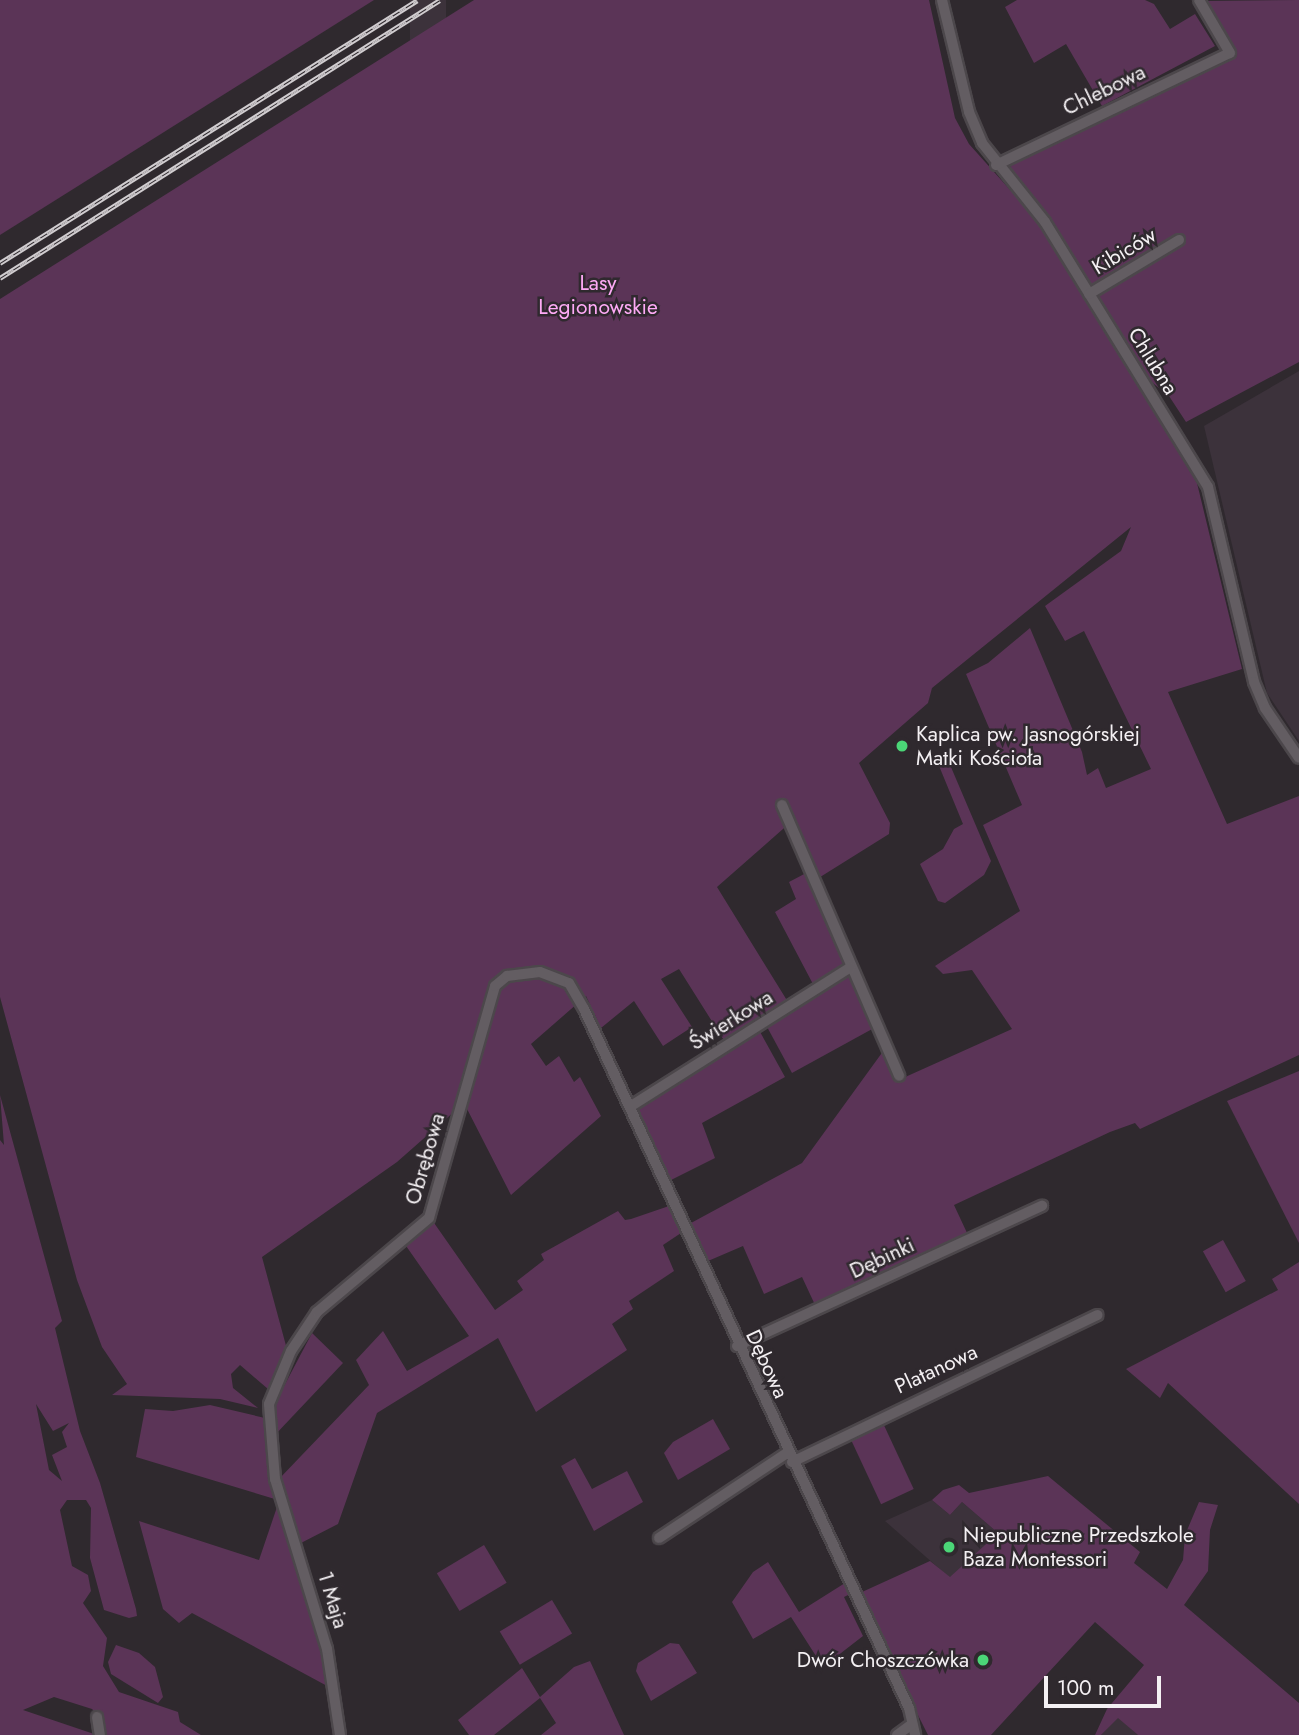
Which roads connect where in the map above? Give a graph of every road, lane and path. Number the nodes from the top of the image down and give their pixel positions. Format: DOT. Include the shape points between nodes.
graph roads {
  1 [pos="943,0"];
  2 [pos="1199,0"];
  3 [pos="996,165"];
  4 [pos="1178,240"];
  5 [pos="1089,294"];
  6 [pos="1299,758"];
  7 [pos="782,805"];
  8 [pos="851,967"];
  9 [pos="584,1009"];
  10 [pos="899,1076"];
  11 [pos="631,1106"];
  12 [pos="1042,1206"];
  13 [pos="1098,1315"];
  14 [pos="737,1346"];
  15 [pos="790,1457"];
  16 [pos="275,1479"];
  17 [pos="659,1538"];
  18 [pos="97,1717"];
  19 [pos="914,1730"];
  20 [pos="100,1735"];
  21 [pos="340,1735"];
  22 [pos="897,1735"];
  1 -- 3 [label="street, Chlubna" via="969,112"];
  2 -- 3 [label="street, Chlebowa" via="1230,53"];
  3 -- 5 [label="street, Chlubna" via="1045,222"];
  4 -- 5 [label="street, Kibiców"];
  5 -- 6 [label="street, Chlubna" via="1208,487 1254,682 1265,708"];
  7 -- 8 [label="street"];
  8 -- 10 [label="street"];
  8 -- 11 [label="street, Świerkowa"];
  9 -- 11 [label="street, Dębowa"];
  9 -- 16 [label="street, Obrębowa" via="575,989 556,976 540,972 499,979 452,1125 429,1218 328,1299 291,1351 273,1389 268,1421"];
  11 -- 14 [label="street, Dębowa"];
  12 -- 14 [label="street, Dębinki"];
  13 -- 15 [label="street, Platanowa"];
  14 -- 15 [label="street, Dębowa"];
  15 -- 17 [label="street, Platanowa"];
  15 -- 19 [label="street, Dębowa" via="909,1708"];
  16 -- 21 [label="street, 1 Maja" via="319,1616"];
  18 -- 20 [label="street"];
  19 -- 22 [label="street"];
}
